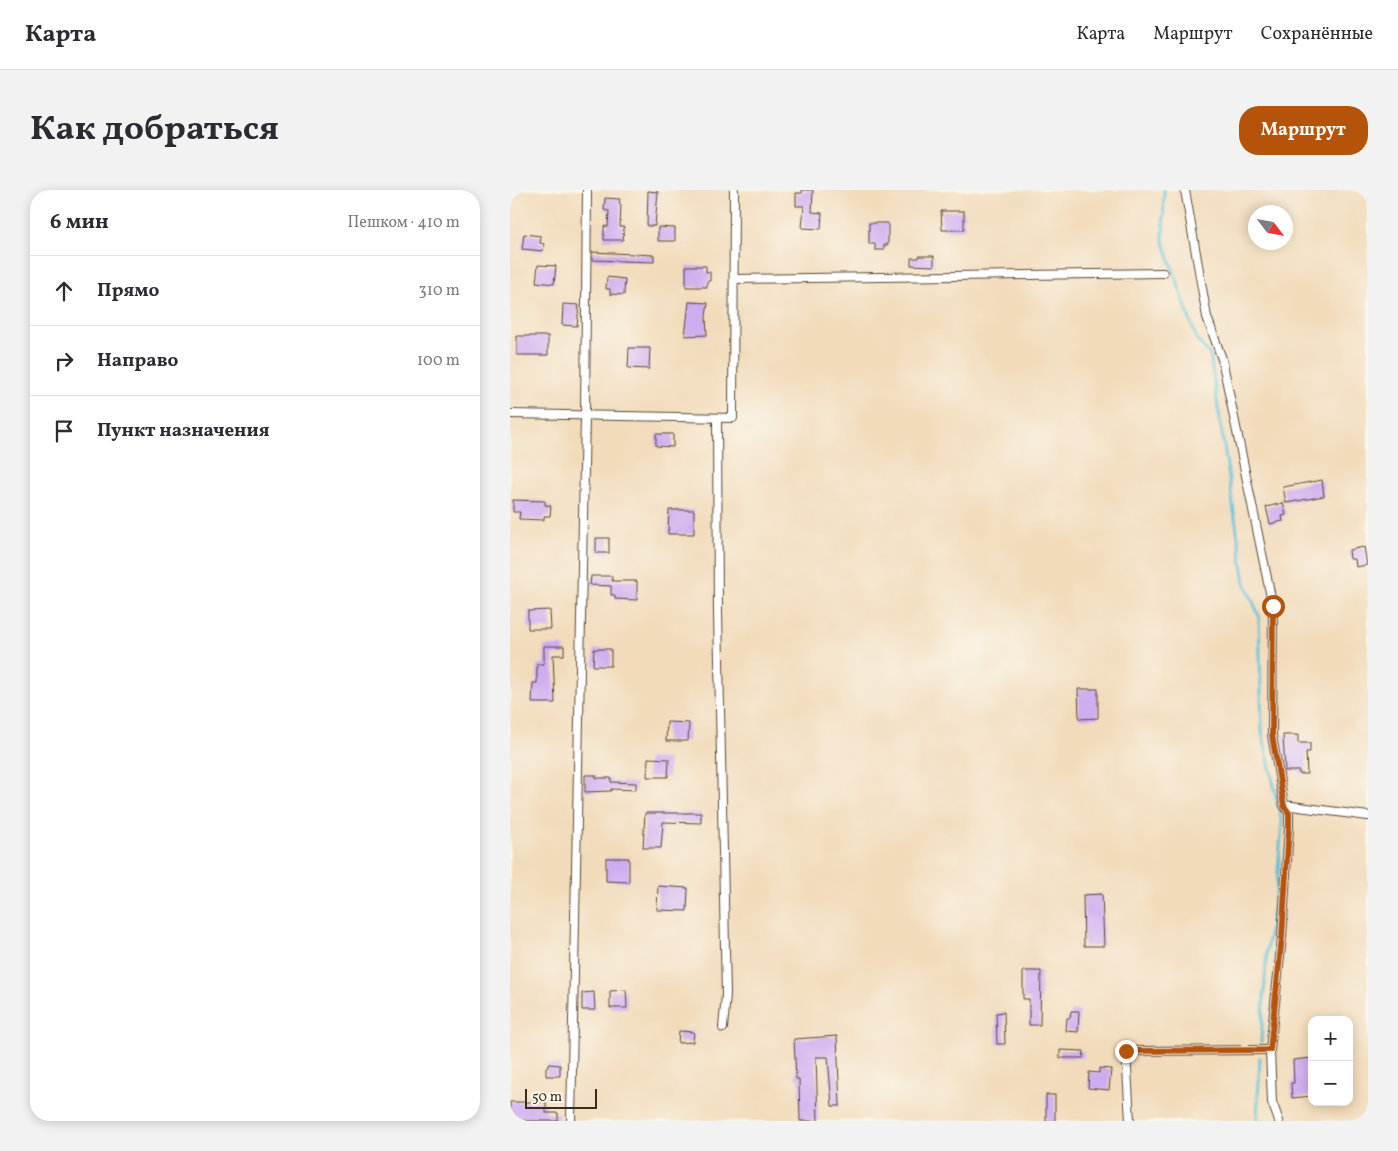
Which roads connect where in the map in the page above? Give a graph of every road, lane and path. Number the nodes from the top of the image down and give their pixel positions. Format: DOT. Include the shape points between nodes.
graph roads {
  1 [pos="587,190"];
  2 [pos="734,190"];
  3 [pos="1185,190"];
  4 [pos="1163,273"];
  5 [pos="734,278"];
  6 [pos="510,414"];
  7 [pos="585,416"];
  8 [pos="717,418"];
  9 [pos="1284,806"];
  10 [pos="1368,816"];
  11 [pos="723,1028"];
  12 [pos="1270,1050"];
  13 [pos="571,1121"];
  14 [pos="1130,1121"];
  15 [pos="1279,1121"];
  1 -- 7 [label="street"];
  2 -- 5 [label="street"];
  3 -- 9 [label="street" via="1207,316 1222,359 1273,606 1272,735"];
  4 -- 5 [label="street"];
  5 -- 8 [label="street" via="733,418"];
  6 -- 7 [label="street"];
  7 -- 8 [label="street"];
  7 -- 13 [label="street"];
  8 -- 11 [label="street" via="726,995"];
  9 -- 10 [label="street"];
  9 -- 12 [label="street" via="1289,813 1289,827"];
  12 -- 14 [label="street" via="1126,1051"];
  12 -- 15 [label="street" via="1272,1102"];
}
